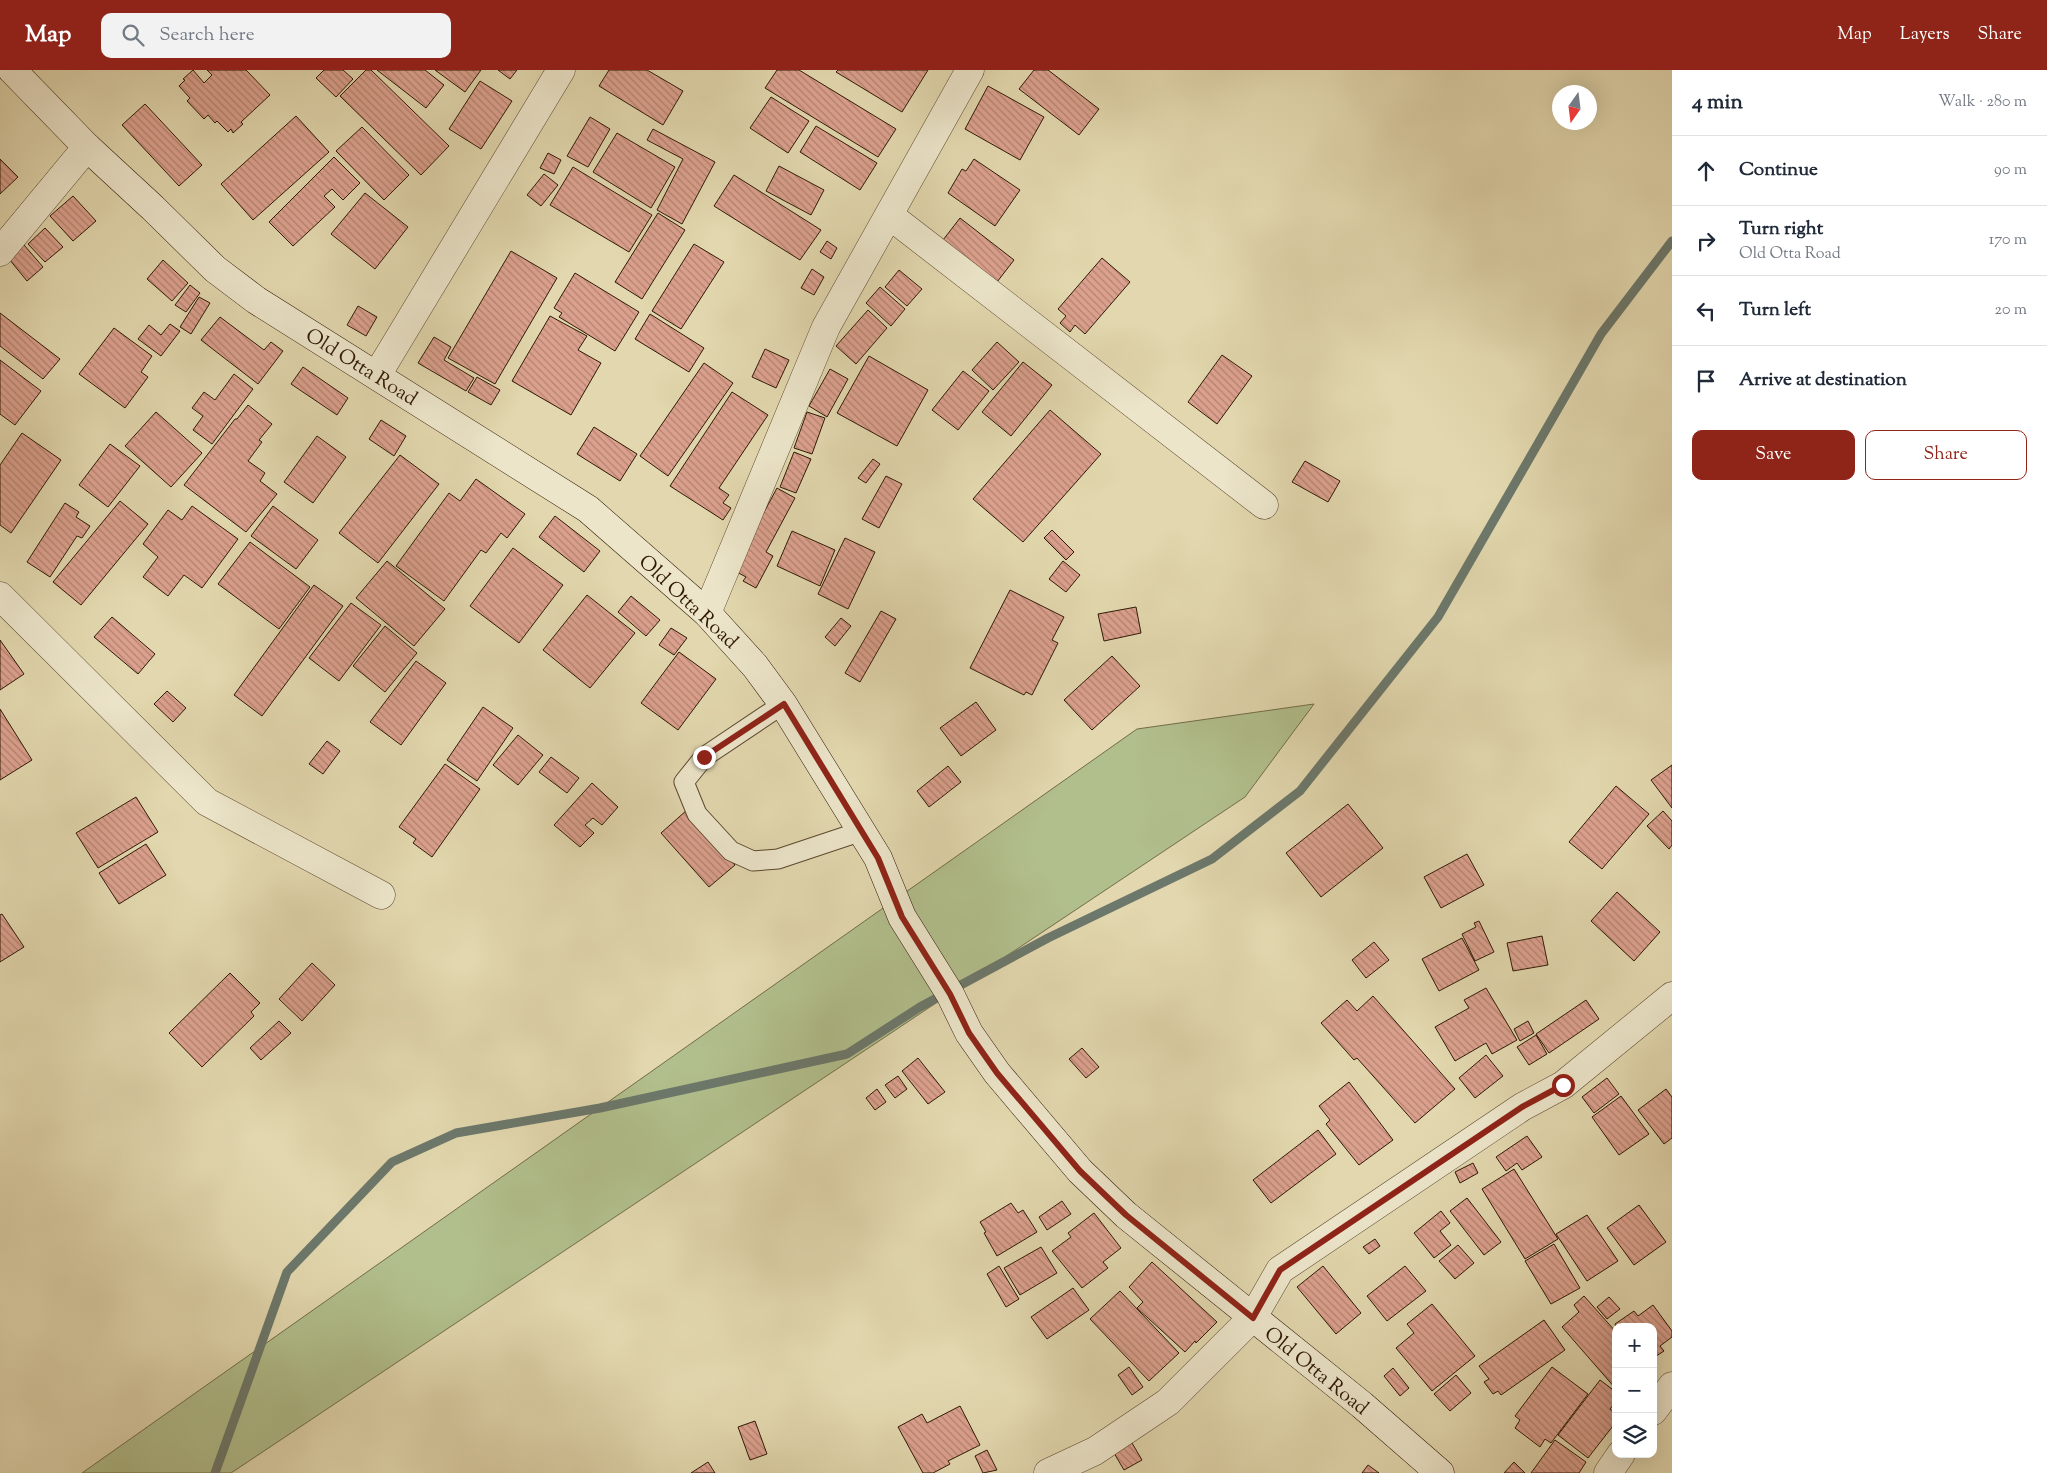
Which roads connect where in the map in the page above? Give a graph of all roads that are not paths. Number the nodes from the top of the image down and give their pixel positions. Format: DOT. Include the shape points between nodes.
graph roads {
  1 [pos="12,70"];
  2 [pos="561,70"];
  3 [pos="970,70"];
  4 [pos="87,147"];
  5 [pos="889,214"];
  6 [pos="0,252"];
  7 [pos="377,375"];
  8 [pos="1264,505"];
  9 [pos="0,596"];
  10 [pos="708,613"];
  11 [pos="784,704"];
  12 [pos="862,831"];
  13 [pos="381,895"];
  14 [pos="1672,996"];
  15 [pos="1253,1318"];
  16 [pos="1672,1386"];
  17 [pos="1657,1406"];
  18 [pos="1618,1458"];
  19 [pos="1048,1473"];
  20 [pos="1440,1473"];
  21 [pos="1608,1473"];
  1 -- 4 [label="street, Old Otta Road"];
  2 -- 7 [label="street"];
  3 -- 5 [label="street"];
  4 -- 6 [label="street"];
  4 -- 7 [label="street, Old Otta Road" via="215,269 256,300"];
  5 -- 8 [label="street"];
  5 -- 10 [label="street" via="826,327"];
  7 -- 10 [label="street, Old Otta Road" via="588,509"];
  9 -- 13 [label="street" via="207,802"];
  10 -- 11 [label="street, Old Otta Road"];
  11 -- 12 [label="street, Old Otta Road"];
  11 -- 12 [label="lane" via="704,757 684,782 697,814 731,852 753,861 778,860"];
  12 -- 15 [label="street, Old Otta Road" via="878,858 902,917 950,994 969,1033 997,1073 1080,1171 1126,1215"];
  14 -- 15 [label="street" via="1563,1085 1522,1107 1280,1270"];
  15 -- 19 [label="street" via="1168,1402 1095,1451"];
  15 -- 20 [label="street, Old Otta Road" via="1362,1405"];
  16 -- 17 [label="street"];
  18 -- 21 [label="street"];
}
